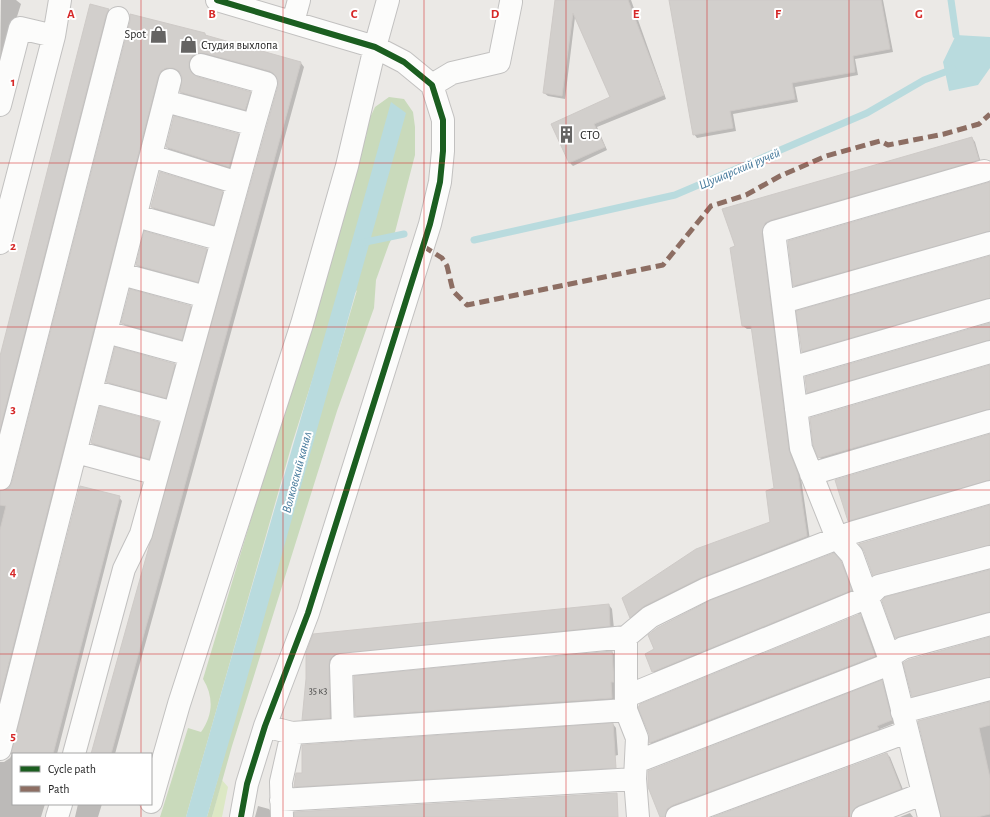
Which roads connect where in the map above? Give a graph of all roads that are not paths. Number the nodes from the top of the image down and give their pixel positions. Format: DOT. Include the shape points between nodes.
graph roads {
  1 [pos="60,0"];
  2 [pos="217,0"];
  3 [pos="299,0"];
  4 [pos="388,0"];
  5 [pos="511,2"];
  6 [pos="118,18"];
  7 [pos="292,22"];
  8 [pos="54,36"];
  9 [pos="376,43"];
  10 [pos="201,65"];
  11 [pos="170,80"];
  12 [pos="432,85"];
  13 [pos="165,101"];
  14 [pos="0,105"];
  15 [pos="254,125"];
  16 [pos="151,156"];
  17 [pos="984,171"];
  18 [pos="238,183"];
  19 [pos="136,216"];
  20 [pos="222,240"];
  21 [pos="0,243"];
  22 [pos="990,243"];
  23 [pos="121,274"];
  24 [pos="206,298"];
  25 [pos="783,302"];
  26 [pos="990,310"];
  27 [pos="106,332"];
  28 [pos="990,352"];
  29 [pos="190,355"];
  30 [pos="791,368"];
  31 [pos="91,391"];
  32 [pos="796,409"];
  33 [pos="174,413"];
  34 [pos="990,422"];
  35 [pos="76,452"];
  36 [pos="157,474"];
  37 [pos="811,474"];
  38 [pos="0,479"];
  39 [pos="990,492"];
  40 [pos="837,538"];
  41 [pos="990,557"];
  42 [pos="868,597"];
  43 [pos="990,624"];
  44 [pos="626,638"];
  45 [pos="889,657"];
  46 [pos="990,689"];
  47 [pos="626,703"];
  48 [pos="267,720"];
  49 [pos="905,722"];
  50 [pos="343,730"];
  51 [pos="292,733"];
  52 [pos="0,750"];
  53 [pos="74,753"];
  54 [pos="636,770"];
  55 [pos="922,794"];
  56 [pos="152,799"];
  57 [pos="61,805"];
  58 [pos="150,805"];
  59 [pos="281,808"];
  60 [pos="57,817"];
  61 [pos="147,817"];
  62 [pos="241,817"];
  63 [pos="638,817"];
  64 [pos="678,817"];
  65 [pos="863,817"];
  66 [pos="929,817"];
  1 -- 8 [label="street"];
  2 -- 7 [label="street"];
  3 -- 7 [label="street"];
  4 -- 9 [label="street"];
  5 -- 12 [label="street" via="499,62 452,73"];
  6 -- 38 [label="street"];
  7 -- 9 [label="street"];
  8 -- 14 [label="street" via="20,28"];
  8 -- 21 [label="street"];
  9 -- 12 [label="street"];
  9 -- 56 [label="street" via="347,166 302,324 179,704"];
  10 -- 15 [label="street" via="266,83"];
  11 -- 13 [label="street"];
  12 -- 48 [label="street" via="443,120 443,136 440,182 431,217 308,613"];
  13 -- 15 [label="street"];
  13 -- 16 [label="street"];
  15 -- 18 [label="street"];
  16 -- 18 [label="street"];
  16 -- 19 [label="street"];
  17 -- 25 [label="street" via="774,232"];
  18 -- 20 [label="street"];
  19 -- 20 [label="street"];
  19 -- 23 [label="street"];
  20 -- 24 [label="street"];
  22 -- 25 [label="street"];
  23 -- 24 [label="street"];
  23 -- 27 [label="street"];
  24 -- 29 [label="street"];
  25 -- 30 [label="street"];
  26 -- 30 [label="street"];
  27 -- 29 [label="street"];
  27 -- 31 [label="street"];
  28 -- 32 [label="street"];
  29 -- 33 [label="street"];
  30 -- 32 [label="street"];
  31 -- 33 [label="street"];
  31 -- 35 [label="street"];
  32 -- 37 [label="street" via="801,448"];
  33 -- 36 [label="street"];
  34 -- 37 [label="street"];
  35 -- 36 [label="street"];
  35 -- 52 [label="street"];
  36 -- 53 [label="street" via="141,534 124,569"];
  37 -- 40 [label="street"];
  39 -- 40 [label="street"];
  40 -- 42 [label="street" via="852,556"];
  40 -- 44 [label="street" via="706,589 650,617"];
  41 -- 42 [label="street" via="879,586"];
  42 -- 45 [label="street"];
  42 -- 47 [label="street"];
  43 -- 45 [label="street" via="903,648"];
  44 -- 47 [label="street"];
  44 -- 50 [label="street" via="342,665"];
  45 -- 49 [label="street"];
  45 -- 54 [label="street" via="887,665"];
  46 -- 49 [label="street"];
  47 -- 50 [label="street"];
  47 -- 54 [label="street" via="637,738"];
  48 -- 51 [label="street"];
  48 -- 62 [label="street"];
  49 -- 55 [label="street"];
  49 -- 64 [label="street"];
  50 -- 51 [label="street"];
  51 -- 59 [label="street" via="281,782"];
  54 -- 59 [label="street"];
  54 -- 63 [label="street"];
  55 -- 65 [label="street"];
  55 -- 66 [label="street"];
  57 -- 60 [label="street"];
  58 -- 61 [label="street"];
}
